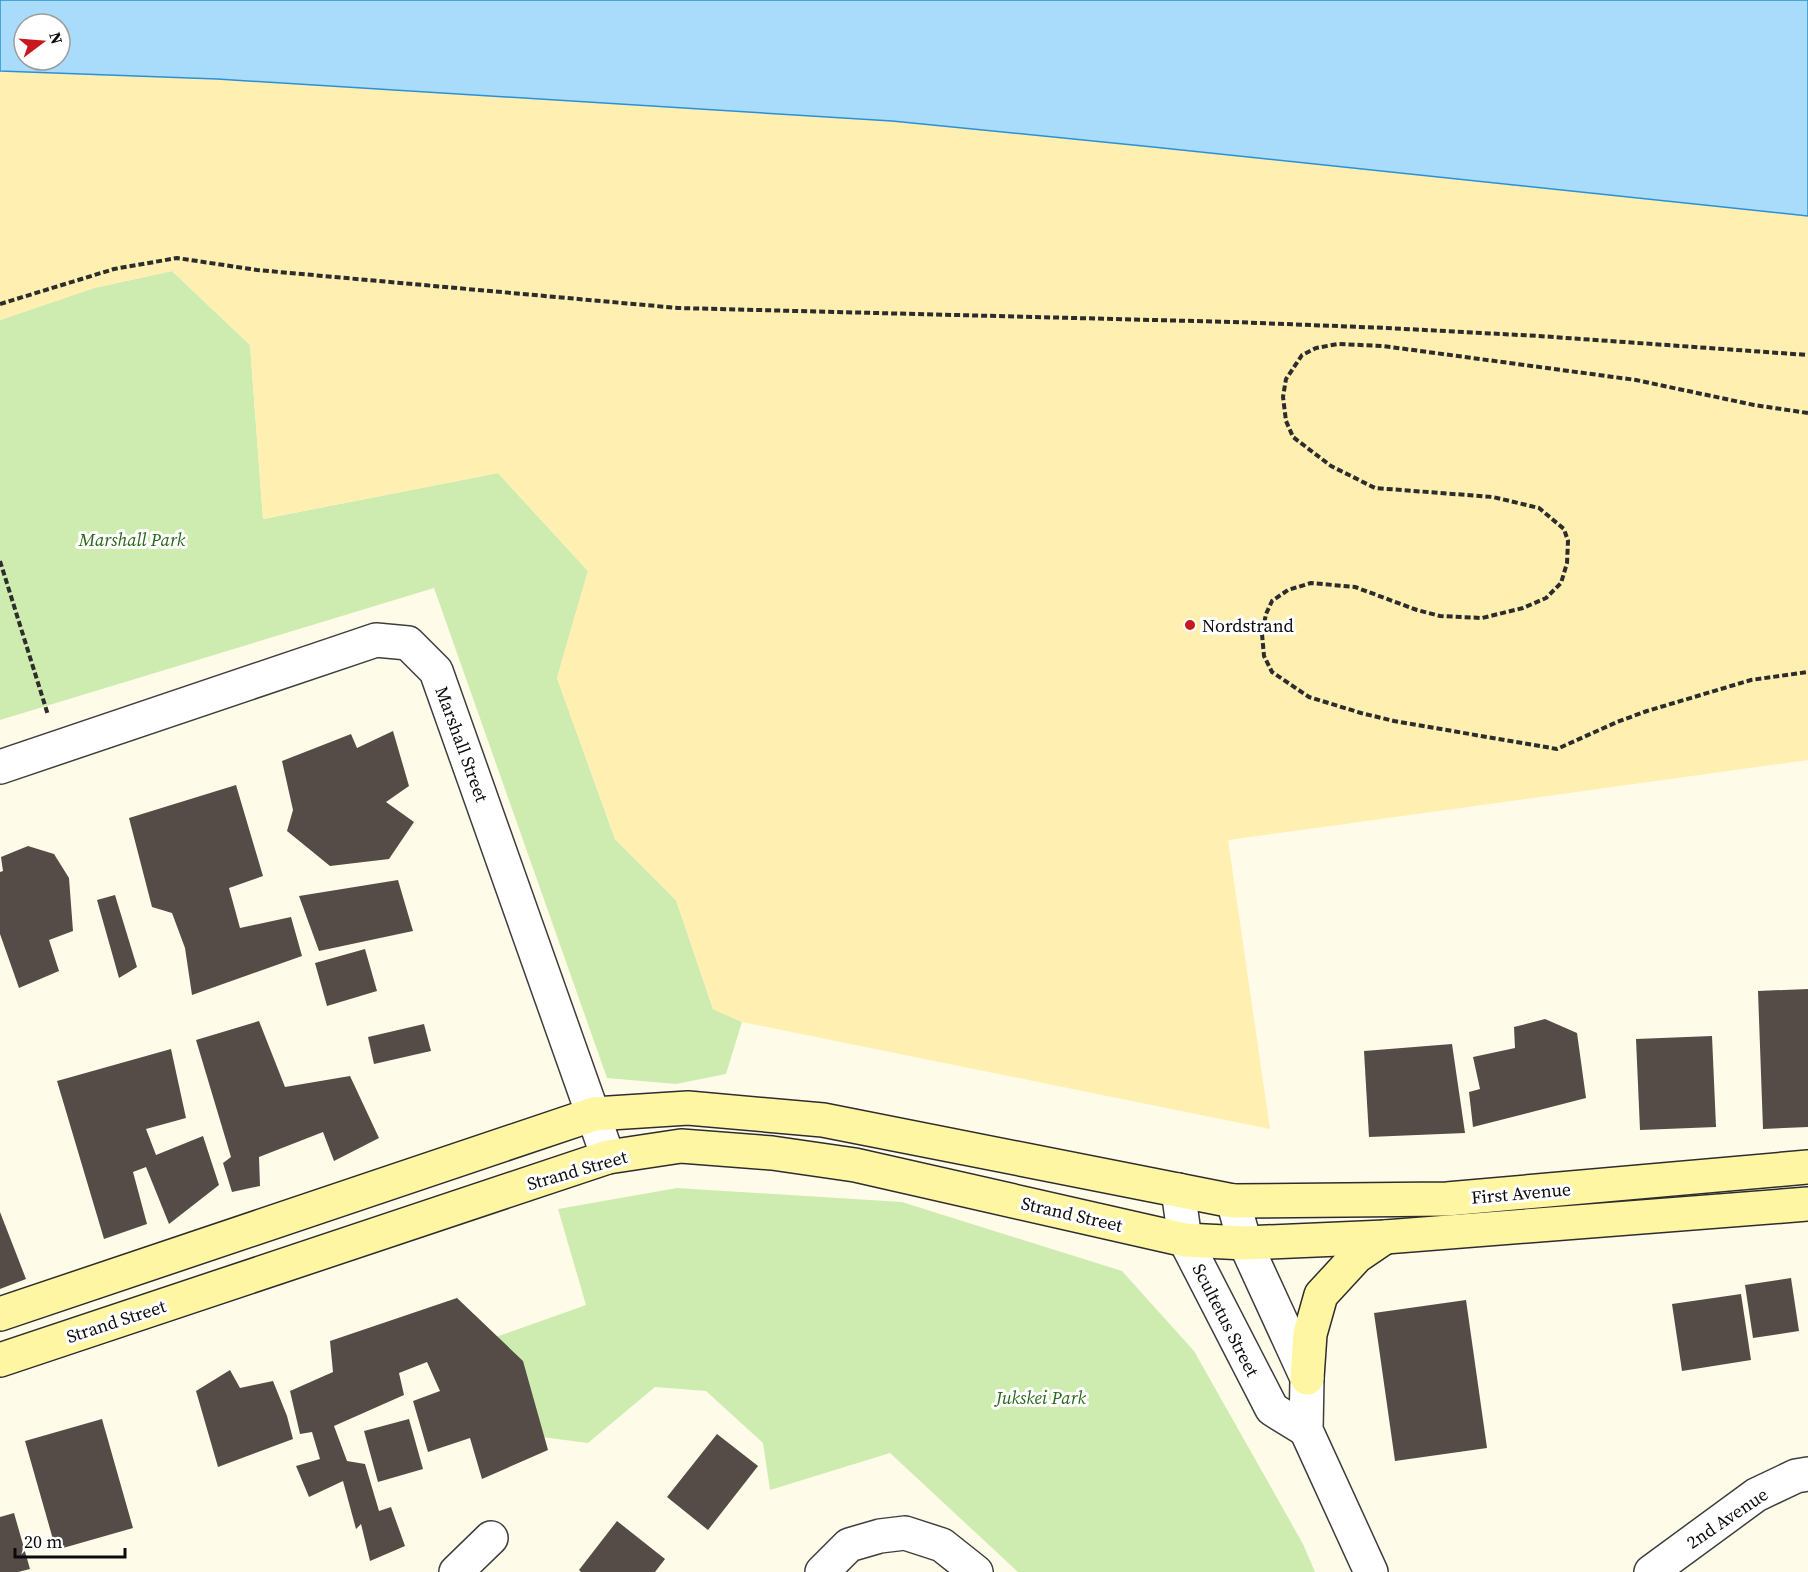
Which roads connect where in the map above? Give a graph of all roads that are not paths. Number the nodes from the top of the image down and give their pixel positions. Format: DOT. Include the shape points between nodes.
graph roads {
  1 [pos="0,767"];
  2 [pos="594,1114"];
  3 [pos="608,1157"];
  4 [pos="1808,1167"];
  5 [pos="1178,1190"];
  6 [pos="1233,1202"];
  7 [pos="1808,1204"];
  8 [pos="1385,1237"];
  9 [pos="1185,1240"];
  10 [pos="1245,1242"];
  11 [pos="0,1314"];
  12 [pos="0,1360"];
  13 [pos="1307,1378"];
  14 [pos="1306,1430"];
  15 [pos="1808,1474"];
  16 [pos="491,1538"];
  17 [pos="456,1572"];
  18 [pos="822,1572"];
  19 [pos="976,1572"];
  20 [pos="1371,1572"];
  21 [pos="1652,1572"];
  1 -- 2 [label="street, Marshall Street" via="376,640 408,643 436,671"];
  2 -- 3 [label="street, Marshall Street"];
  2 -- 5 [label="street" via="688,1108 823,1120"];
  2 -- 11 [label="street"];
  3 -- 9 [label="street, Strand Street" via="681,1146 772,1153 855,1166"];
  3 -- 12 [label="street, Strand Street"];
  4 -- 6 [label="street, First Avenue" via="1447,1199"];
  5 -- 6 [label="street"];
  5 -- 9 [label="street, Scultetus Street"];
  6 -- 10 [label="street"];
  7 -- 8 [label="street, First Avenue"];
  8 -- 10 [label="street, First Avenue"];
  8 -- 13 [label="street" via="1357,1256 1321,1295 1310,1334"];
  9 -- 10 [label="street, Strand Street"];
  9 -- 14 [label="street, Scultetus Street" via="1272,1409"];
  10 -- 13 [label="street"];
  13 -- 14 [label="street"];
  14 -- 20 [label="street"];
  15 -- 21 [label="street, 2nd Avenue" via="1756,1495"];
  16 -- 17 [label="street"];
  18 -- 19 [label="street" via="849,1545 905,1533 942,1545"];
}
